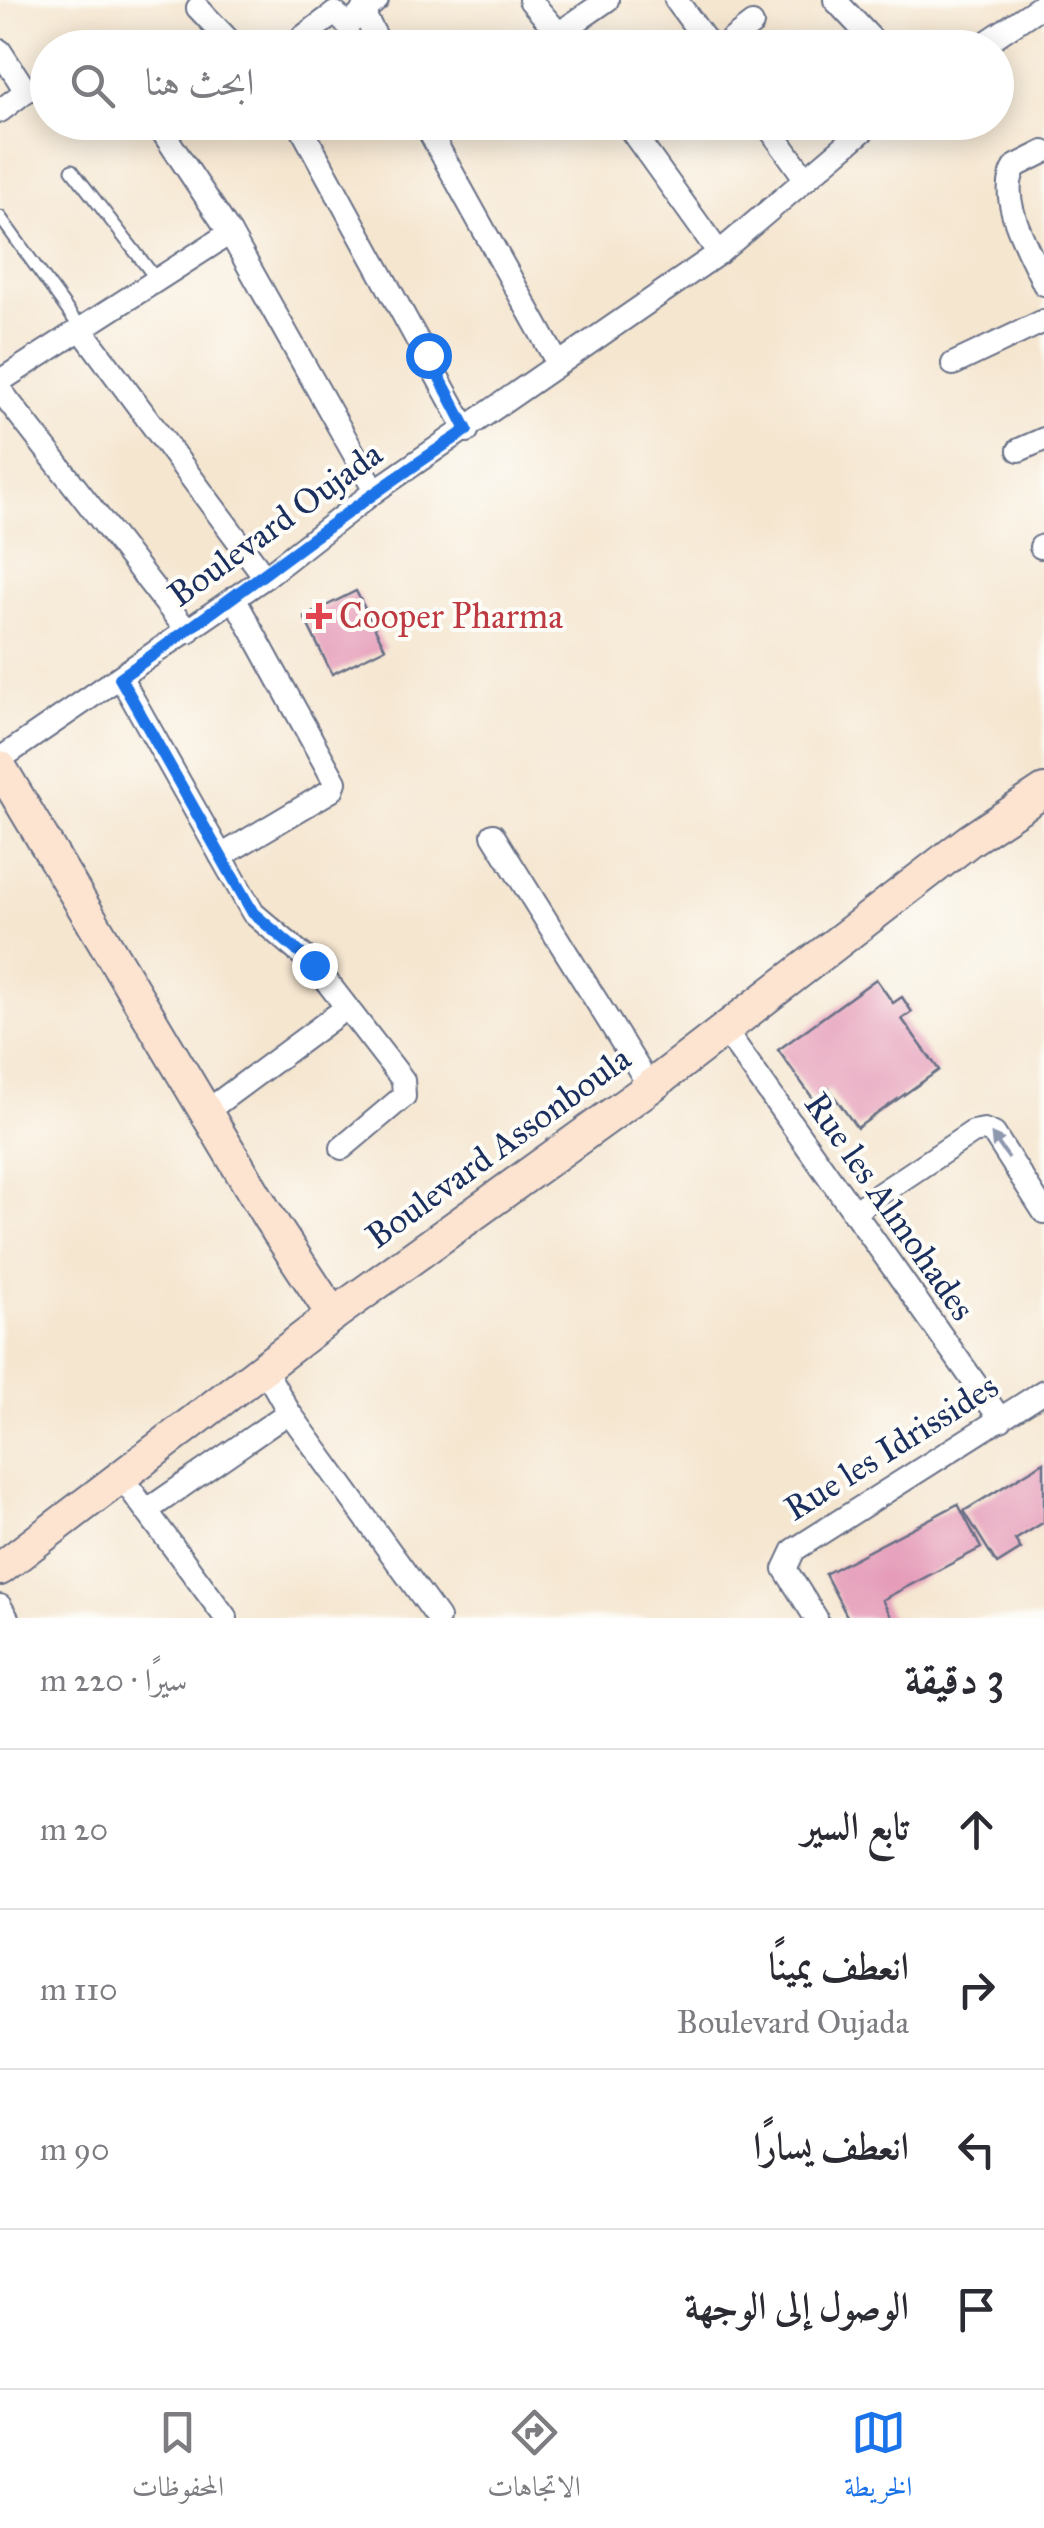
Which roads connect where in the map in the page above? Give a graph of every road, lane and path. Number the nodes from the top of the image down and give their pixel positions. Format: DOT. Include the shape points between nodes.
graph roads {
  1 [pos="530,0"];
  2 [pos="607,0"];
  3 [pos="676,0"];
  4 [pos="836,0"];
  5 [pos="1044,4"];
  6 [pos="370,6"];
  7 [pos="198,8"];
  8 [pos="752,24"];
  9 [pos="218,30"];
  10 [pos="312,30"];
  11 [pos="557,30"];
  12 [pos="576,30"];
  13 [pos="697,30"];
  14 [pos="744,30"];
  15 [pos="864,30"];
  16 [pos="1005,30"];
  17 [pos="0,51"];
  18 [pos="0,111"];
  19 [pos="168,140"];
  20 [pos="308,140"];
  21 [pos="434,140"];
  22 [pos="638,140"];
  23 [pos="778,140"];
  24 [pos="852,140"];
  25 [pos="1044,152"];
  26 [pos="72,170"];
  27 [pos="805,178"];
  28 [pos="0,218"];
  29 [pos="230,233"];
  30 [pos="719,253"];
  31 [pos="157,280"];
  32 [pos="1044,284"];
  33 [pos="1044,321"];
  34 [pos="81,329"];
  35 [pos="557,362"];
  36 [pos="953,364"];
  37 [pos="0,381"];
  38 [pos="0,390"];
  39 [pos="467,430"];
  40 [pos="1044,439"];
  41 [pos="1019,450"];
  42 [pos="375,490"];
  43 [pos="265,577"];
  44 [pos="234,598"];
  45 [pos="188,632"];
  46 [pos="120,678"];
  47 [pos="0,758"];
  48 [pos="0,767"];
  49 [pos="1044,791"];
  50 [pos="493,835"];
  51 [pos="221,856"];
  52 [pos="346,1008"];
  53 [pos="725,1030"];
  54 [pos="650,1086"];
  55 [pos="207,1111"];
  56 [pos="342,1148"];
  57 [pos="852,1212"];
  58 [pos="1044,1212"];
  59 [pos="333,1315"];
  60 [pos="266,1370"];
  61 [pos="1044,1392"];
  62 [pos="290,1412"];
  63 [pos="1000,1420"];
  64 [pos="122,1478"];
  65 [pos="149,1509"];
  66 [pos="0,1569"];
  67 [pos="0,1606"];
  68 [pos="6,1618"];
  69 [pos="226,1618"];
  70 [pos="438,1618"];
  71 [pos="816,1618"];
  1 -- 11 [label="street"];
  2 -- 12 [label="street"];
  3 -- 13 [label="street"];
  4 -- 15 [label="street"];
  5 -- 16 [label="street"];
  6 -- 10 [label="street" via="348,26 335,13"];
  7 -- 9 [label="street"];
  8 -- 14 [label="street"];
  17 -- 18 [label="street" via="26,91"];
  19 -- 29 [label="street"];
  20 -- 39 [label="street"];
  21 -- 35 [label="street"];
  22 -- 30 [label="street"];
  23 -- 27 [label="street"];
  24 -- 27 [label="street, Boulevard Oujada"];
  25 -- 32 [label="street" via="1016,166 1008,184"];
  26 -- 31 [label="lane"];
  27 -- 30 [label="street, Boulevard Oujada"];
  28 -- 34 [label="lane"];
  29 -- 31 [label="street"];
  29 -- 42 [label="street"];
  30 -- 35 [label="street, Boulevard Oujada"];
  31 -- 34 [label="street"];
  33 -- 36 [label="street"];
  34 -- 37 [label="street"];
  34 -- 43 [label="street"];
  35 -- 39 [label="street, Boulevard Oujada"];
  38 -- 45 [label="street"];
  39 -- 42 [label="street, Boulevard Oujada"];
  40 -- 41 [label="street"];
  42 -- 43 [label="street, Boulevard Oujada"];
  43 -- 44 [label="street, Boulevard Oujada"];
  44 -- 45 [label="street, Boulevard Oujada"];
  44 -- 51 [label="street" via="335,782 332,790"];
  45 -- 46 [label="street, Boulevard Oujada"];
  46 -- 47 [label="street, Boulevard Oujada"];
  46 -- 51 [label="street"];
  48 -- 55 [label="street"];
  49 -- 53 [label="street, Boulevard Assonboula" via="970,840"];
  50 -- 54 [label="street"];
  51 -- 52 [label="street" via="253,913 314,965"];
  52 -- 55 [label="street"];
  52 -- 56 [label="street" via="406,1089"];
  53 -- 54 [label="street, Boulevard Assonboula"];
  53 -- 57 [label="street, Rue les Almohades"];
  54 -- 59 [label="street, Boulevard Assonboula"];
  55 -- 59 [label="street"];
  58 -- 57 [label="street, one-way" via="994,1134 984,1130"];
  57 -- 63 [label="street, Rue les Almohades"];
  59 -- 60 [label="street, Boulevard Assonboula"];
  60 -- 62 [label="street"];
  60 -- 64 [label="street, Boulevard Assonboula"];
  61 -- 63 [label="street, Rue les Idrissides"];
  62 -- 65 [label="street"];
  62 -- 70 [label="street"];
  63 -- 71 [label="street, Rue les Idrissides" via="794,1550 785,1569"];
  64 -- 65 [label="street"];
  64 -- 66 [label="street, Boulevard Assonboula"];
  65 -- 69 [label="street"];
  67 -- 68 [label="street"];
}
